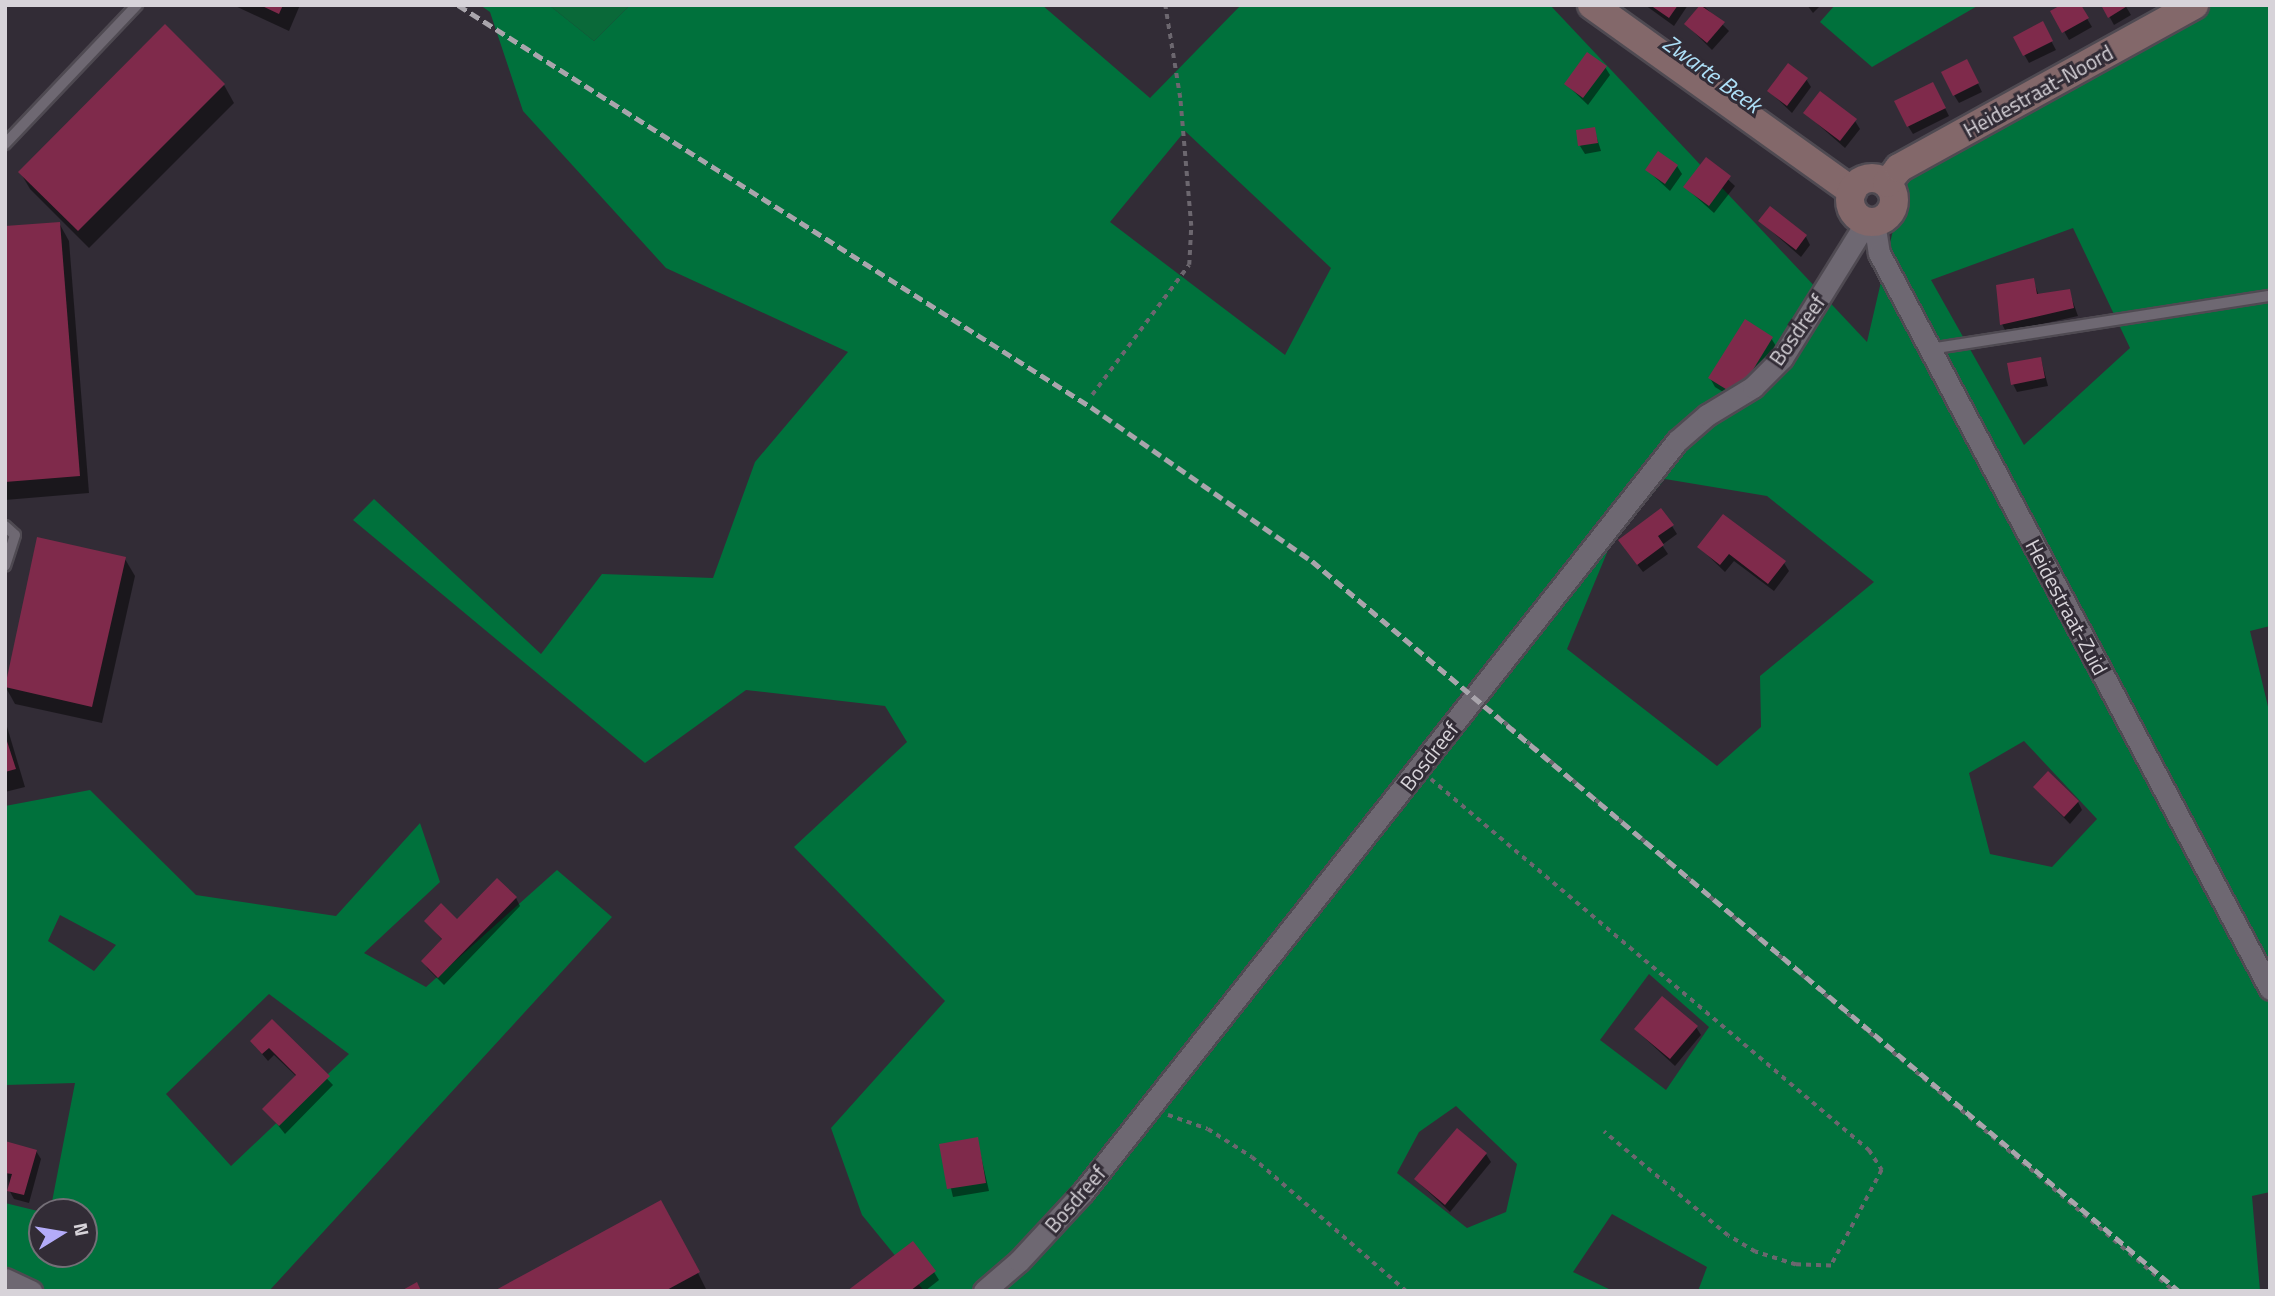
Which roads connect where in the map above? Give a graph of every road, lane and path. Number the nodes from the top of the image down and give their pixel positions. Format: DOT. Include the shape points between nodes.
graph roads {
  1 [pos="137,5"];
  2 [pos="1165,5"];
  3 [pos="1592,5"];
  4 [pos="2194,5"];
  5 [pos="5,144"];
  6 [pos="1887,183"];
  7 [pos="1852,191"];
  8 [pos="1870,221"];
  9 [pos="2270,296"];
  10 [pos="1930,349"];
  11 [pos="1092,395"];
  12 [pos="5,526"];
  13 [pos="5,565"];
  14 [pos="1474,697"];
  15 [pos="1419,769"];
  16 [pos="2270,989"];
  17 [pos="1150,1109"];
  18 [pos="1604,1132"];
  19 [pos="5,1279"];
  20 [pos="31,1291"];
  21 [pos="984,1291"];
  22 [pos="1406,1291"];
  23 [pos="2174,1291"];
  1 -- 5 [label="lane"];
  2 -- 11 [label="path" via="1180,98 1191,226 1189,265"];
  3 -- 7 [label="street"];
  4 -- 6 [label="street, Heidestraat-Noord" via="1899,168"];
  6 -- 7 [label="street" via="1868,178"];
  6 -- 8 [label="street" via="1894,194 1893,207 1886,217"];
  7 -- 8 [label="street" via="1856,215"];
  8 -- 10 [label="street, Heidestraat-Zuid" via="1879,253"];
  8 -- 14 [label="street, Bosdreef" via="1782,358 1753,387 1707,415 1677,441"];
  9 -- 10 [label="lane"];
  10 -- 16 [label="street, Heidestraat-Zuid"];
  12 -- 13 [label="lane" via="15,535"];
  14 -- 15 [label="street, Bosdreef"];
  14 -- 23 [label="path"];
  15 -- 17 [label="street, Bosdreef"];
  15 -- 18 [label="path" via="1869,1150 1882,1170 1831,1266 1796,1265 1755,1252 1728,1236"];
  17 -- 21 [label="street, Bosdreef" via="1047,1233"];
  17 -- 22 [label="path" via="1209,1129 1252,1157"];
  19 -- 20 [label="street"];
}
